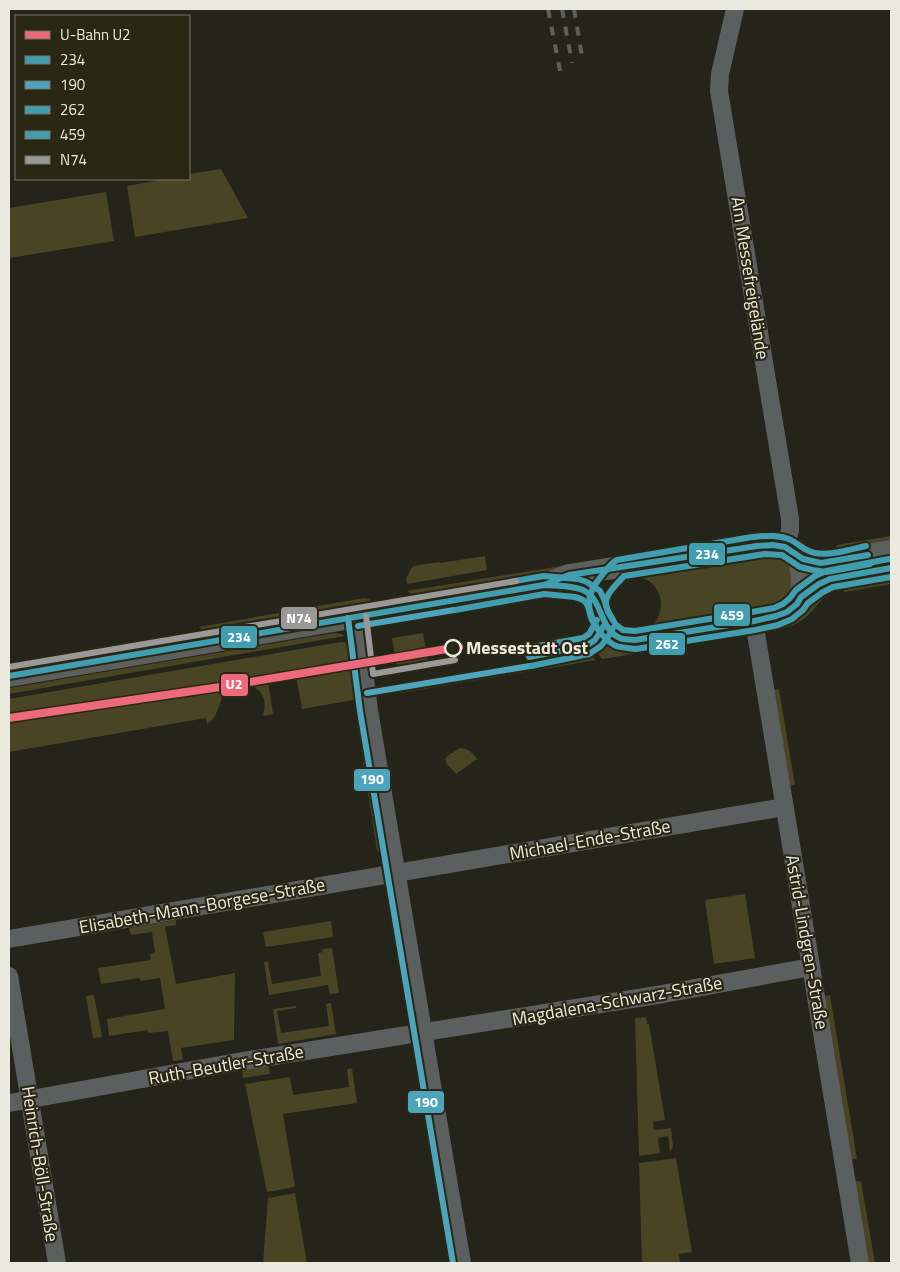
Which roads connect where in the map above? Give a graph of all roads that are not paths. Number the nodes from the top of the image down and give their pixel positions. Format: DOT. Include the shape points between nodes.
graph roads {
  1 [pos="735,9"];
  2 [pos="891,551"];
  3 [pos="791,552"];
  4 [pos="619,568"];
  5 [pos="891,568"];
  6 [pos="544,585"];
  7 [pos="802,597"];
  8 [pos="596,602"];
  9 [pos="357,617"];
  10 [pos="754,621"];
  11 [pos="9,676"];
  12 [pos="784,807"];
  13 [pos="396,873"];
  14 [pos="9,939"];
  15 [pos="812,967"];
  16 [pos="9,976"];
  17 [pos="423,1033"];
  18 [pos="29,1099"];
  19 [pos="9,1102"];
  20 [pos="57,1263"];
  21 [pos="462,1263"];
  22 [pos="860,1263"];
  1 -- 3 [label="street, Am Messefreigelände" via="719,91 790,519"];
  2 -- 3 [label="main road" via="824,563"];
  3 -- 4 [label="main road" via="769,545 753,546"];
  3 -- 7 [label="main road" via="802,574"];
  4 -- 6 [label="main road" via="569,575"];
  4 -- 8 [label="main road"];
  5 -- 7 [label="main road" via="830,578"];
  6 -- 8 [label="main road" via="584,590"];
  6 -- 9 [label="main road"];
  7 -- 10 [label="main road" via="787,612"];
  8 -- 10 [label="main road" via="610,631 620,638 635,640"];
  9 -- 11 [label="main road"];
  9 -- 13 [label="street"];
  10 -- 12 [label="street, Astrid-Lindgren-Straße"];
  12 -- 13 [label="street, Michael-Ende-Straße"];
  12 -- 15 [label="street, Astrid-Lindgren-Straße"];
  13 -- 14 [label="street, Elisabeth-Mann-Borgese-Straße"];
  13 -- 17 [label="street"];
  15 -- 17 [label="street, Magdalena-Schwarz-Straße"];
  15 -- 22 [label="street, Astrid-Lindgren-Straße"];
  16 -- 18 [label="street, Heinrich-Böll-Straße"];
  17 -- 18 [label="street, Ruth-Beutler-Straße"];
  17 -- 21 [label="street"];
  18 -- 19 [label="street, Ruth-Beutler-Straße"];
  18 -- 20 [label="street, Heinrich-Böll-Straße"];
}
